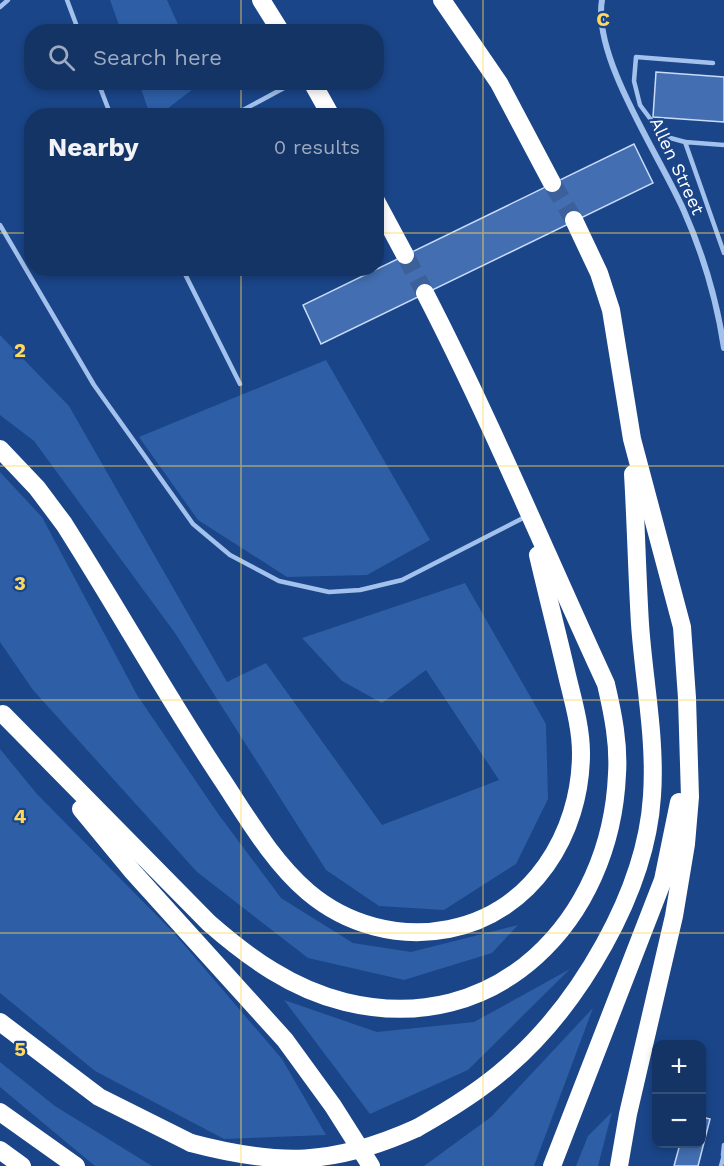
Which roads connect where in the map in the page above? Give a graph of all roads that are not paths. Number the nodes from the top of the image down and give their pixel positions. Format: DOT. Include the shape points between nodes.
graph roads {
  1 [pos="8,0"];
  2 [pos="67,0"];
  3 [pos="261,0"];
  4 [pos="272,0"];
  5 [pos="442,0"];
  6 [pos="602,0"];
  7 [pos="0,7"];
  8 [pos="76,24"];
  9 [pos="276,24"];
  10 [pos="283,24"];
  11 [pos="713,63"];
  12 [pos="101,90"];
  13 [pos="280,90"];
  14 [pos="316,90"];
  15 [pos="108,108"];
  16 [pos="246,108"];
  17 [pos="327,108"];
  18 [pos="685,142"];
  19 [pos="724,144"];
  20 [pos="552,183"];
  21 [pos="384,216"];
  22 [pos="574,220"];
  23 [pos="0,225"];
  24 [pos="724,252"];
  25 [pos="405,255"];
  26 [pos="24,266"];
  27 [pos="30,276"];
  28 [pos="186,276"];
  29 [pos="425,293"];
  30 [pos="724,348"];
  31 [pos="240,384"];
  32 [pos="632,439"];
  33 [pos="0,449"];
  34 [pos="528,515"];
  35 [pos="2,712"];
  36 [pos="688,738"];
  37 [pos="0,1022"];
  38 [pos="0,1112"];
  39 [pos="724,1145"];
  40 [pos="0,1150"];
  41 [pos="723,1155"];
  42 [pos="22,1166"];
  43 [pos="76,1166"];
  44 [pos="371,1166"];
  45 [pos="552,1166"];
  46 [pos="619,1166"];
  47 [pos="721,1166"];
  1 -- 7 [label="lane"];
  2 -- 8 [label="lane"];
  3 -- 9 [label="highway"];
  4 -- 10 [label="highway"];
  5 -- 20 [label="highway" via="499,83"];
  6 -- 30 [label="street, Allen Street" via="600,16 608,57 684,212 705,269"];
  11 -- 18 [label="lane" via="636,57 634,81 640,105 663,136"];
  12 -- 15 [label="lane"];
  13 -- 16 [label="lane"];
  14 -- 17 [label="highway"];
  18 -- 19 [label="lane"];
  18 -- 24 [label="lane"];
  21 -- 25 [label="highway"];
  22 -- 32 [label="highway" via="606,291"];
  23 -- 26 [label="lane"];
  27 -- 34 [label="lane" via="94,385 193,524 230,555 279,581 329,592 360,590 402,580"];
  28 -- 31 [label="lane"];
  29 -- 34 [label="highway" via="481,404"];
  32 -- 36 [label="highway" via="682,627"];
  32 -- 37 [label="highway, bridge" via="652,799 638,864 607,939 550,1023 509,1066 417,1128 366,1150 284,1163 232,1156 191,1143 99,1097"];
  33 -- 34 [label="highway" via="64,524 208,759 281,864 308,892 338,912 395,932 455,928 507,906 543,870 570,820 581,751"];
  34 -- 35 [label="highway" via="606,684 616,738 617,782 608,833 587,895 537,957 487,989 432,1006 377,1007 346,1002 284,979 209,923"];
  35 -- 44 [label="highway" via="133,872 285,1040"];
  36 -- 45 [label="highway" via="663,880"];
  36 -- 46 [label="highway" via="690,796 680,885"];
  38 -- 43 [label="highway"];
  39 -- 41 [label="lane"];
  40 -- 42 [label="highway"];
  41 -- 47 [label="lane"];
}
